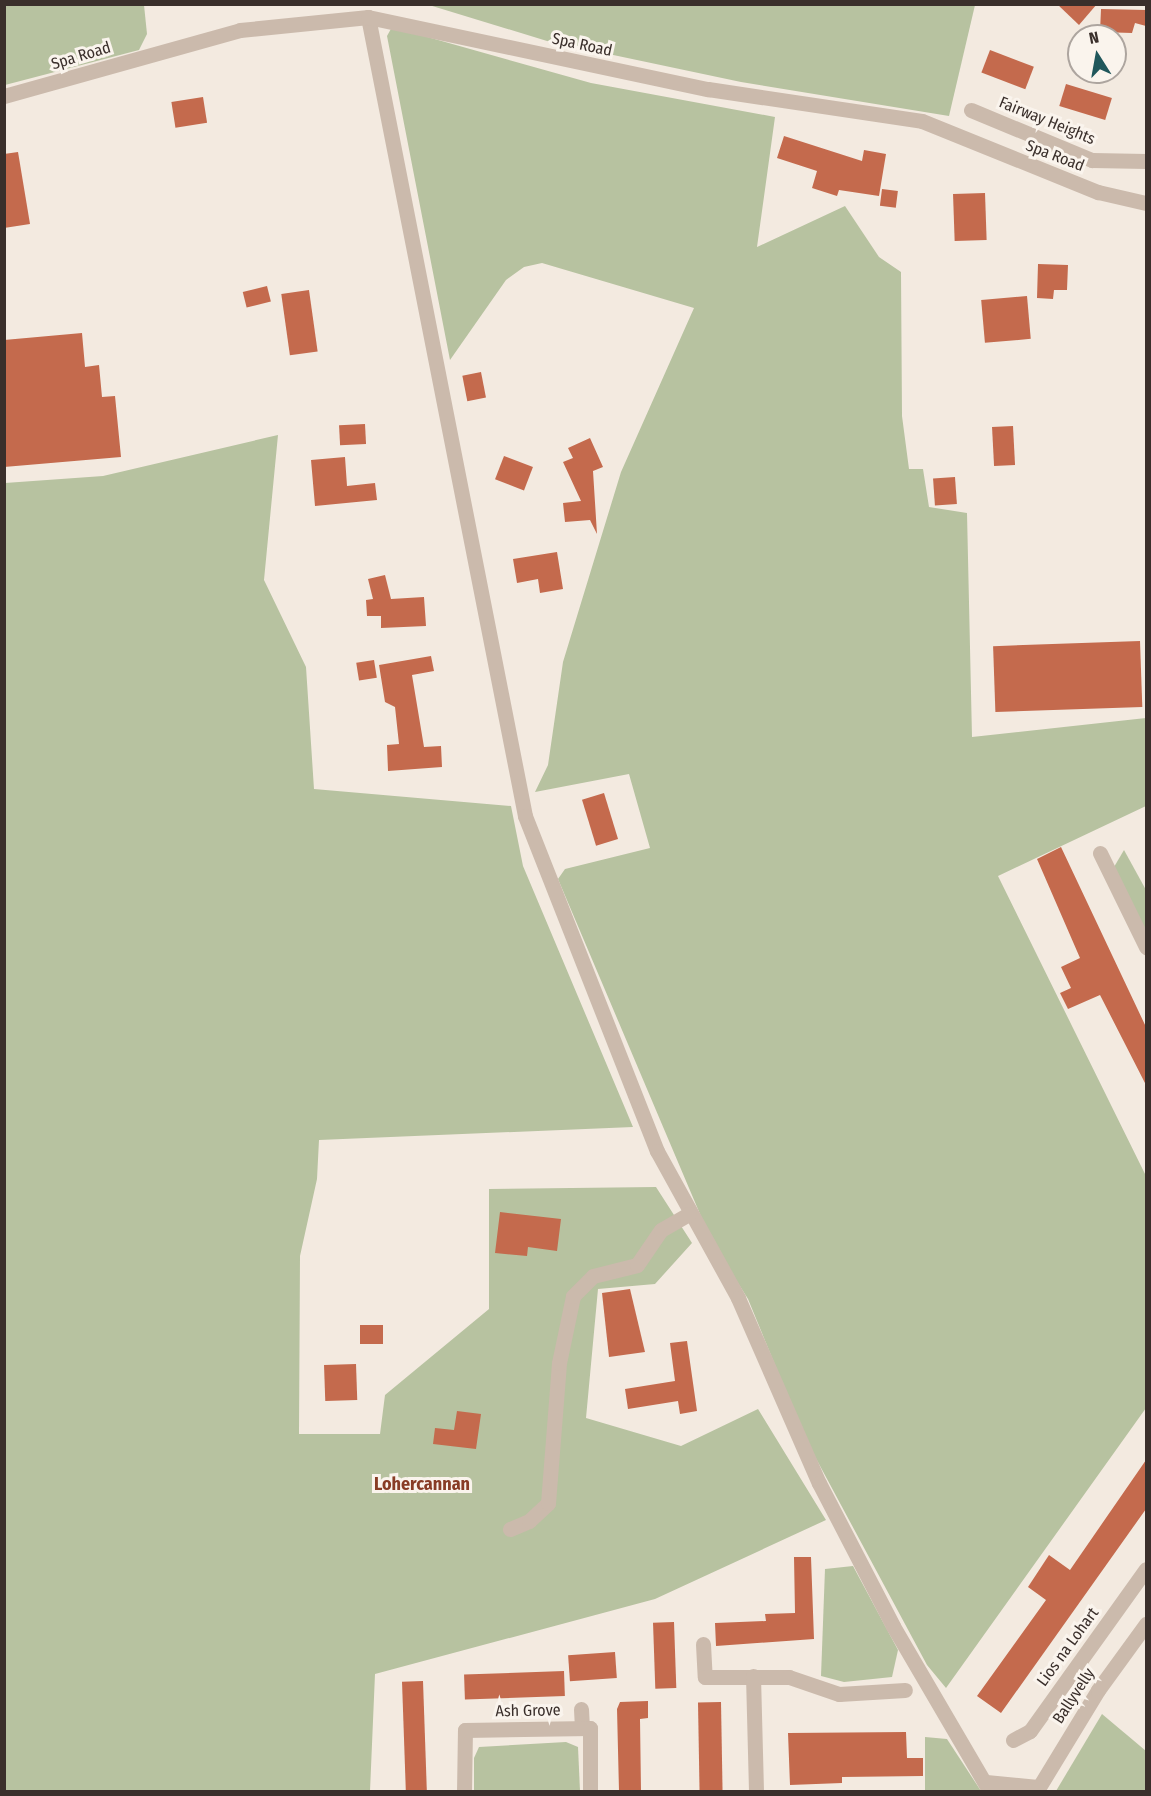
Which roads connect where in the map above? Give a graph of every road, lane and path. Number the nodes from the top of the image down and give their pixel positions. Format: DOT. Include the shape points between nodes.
graph roads {
  1 [pos="368,17"];
  2 [pos="4,96"];
  3 [pos="971,110"];
  4 [pos="1146,161"];
  5 [pos="1146,203"];
  6 [pos="1100,853"];
  7 [pos="1146,947"];
  8 [pos="689,1214"];
  9 [pos="510,1529"];
  10 [pos="1146,1569"];
  11 [pos="1146,1624"];
  12 [pos="703,1644"];
  13 [pos="753,1676"];
  14 [pos="905,1690"];
  15 [pos="581,1708"];
  16 [pos="582,1728"];
  17 [pos="1013,1740"];
  18 [pos="988,1787"];
  19 [pos="1037,1789"];
  20 [pos="464,1791"];
  21 [pos="590,1791"];
  22 [pos="756,1791"];
  1 -- 2 [label="street, Spa Road" via="240,30"];
  1 -- 5 [label="street, Spa Road" via="708,89 922,121 1098,192"];
  1 -- 8 [label="street" via="525,816 657,1151"];
  3 -- 4 [label="street, Fairway Heights" via="1092,160"];
  6 -- 7 [label="street"];
  8 -- 9 [label="street" via="661,1230 637,1265 593,1276 573,1296 559,1363 548,1503 529,1521"];
  8 -- 18 [label="street" via="738,1298 819,1483 923,1685"];
  10 -- 17 [label="street, Lios na Lohart" via="1030,1731"];
  11 -- 19 [label="street, Ballyvelly"];
  12 -- 13 [label="street" via="705,1677"];
  13 -- 14 [label="street" via="789,1677 839,1694"];
  13 -- 22 [label="street"];
  15 -- 16 [label="street"];
  16 -- 20 [label="street, Ash Grove" via="465,1730"];
  16 -- 21 [label="street, Ash Grove" via="590,1728"];
  18 -- 19 [label="street"];
}
